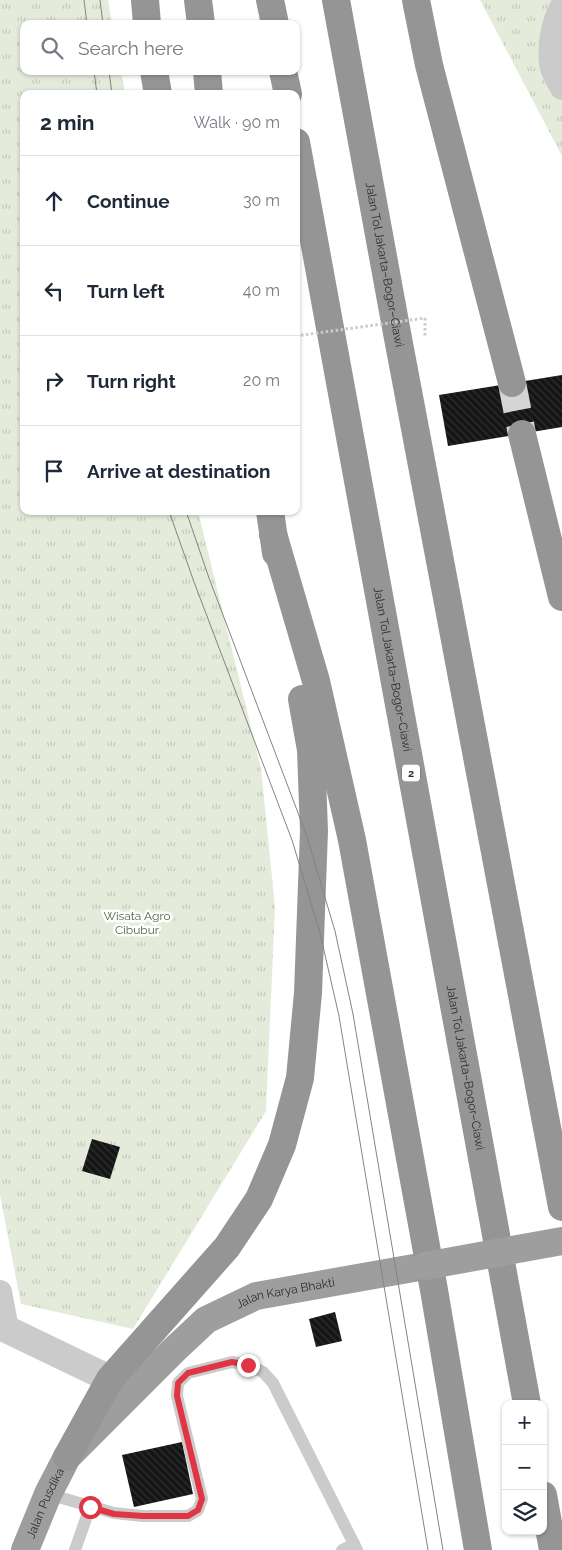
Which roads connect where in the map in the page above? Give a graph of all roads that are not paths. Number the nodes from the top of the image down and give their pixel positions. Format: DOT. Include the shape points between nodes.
graph roads {
  1 [pos="145,0"];
  2 [pos="198,0"];
  3 [pos="270,0"];
  4 [pos="336,0"];
  5 [pos="416,0"];
  6 [pos="562,6"];
  7 [pos="147,20"];
  8 [pos="200,20"];
  9 [pos="274,20"];
  10 [pos="155,75"];
  11 [pos="208,75"];
  12 [pos="284,75"];
  13 [pos="562,88"];
  14 [pos="157,90"];
  15 [pos="209,90"];
  16 [pos="287,90"];
  17 [pos="300,164"];
  18 [pos="512,383"];
  19 [pos="522,434"];
  20 [pos="271,523"];
  21 [pos="558,566"];
  22 [pos="562,597"];
  23 [pos="562,1204"];
  24 [pos="562,1241"];
  25 [pos="0,1292"];
  26 [pos="3,1327"];
  27 [pos="110,1379"];
  28 [pos="525,1400"];
  29 [pos="67,1457"];
  30 [pos="48,1494"];
  31 [pos="90,1507"];
  32 [pos="547,1517"];
  33 [pos="356,1547"];
  34 [pos="26,1550"];
  35 [pos="75,1550"];
  36 [pos="342,1550"];
  37 [pos="478,1550"];
  38 [pos="553,1550"];
  1 -- 7 [label="highway"];
  2 -- 8 [label="highway"];
  3 -- 9 [label="highway"];
  4 -- 23 [label="highway, Jalan Tol Jakarta–Bogor–Ciawi"];
  5 -- 18 [label="highway"];
  6 -- 13 [label="street" via="552,38 550,63"];
  10 -- 14 [label="highway"];
  11 -- 15 [label="highway"];
  12 -- 16 [label="highway"];
  17 -- 28 [label="highway, Jalan Tol Jakarta–Bogor–Ciawi / 2"];
  19 -- 21 [label="highway"];
  20 -- 27 [label="highway" via="311,750 313,841 308,993 300,1078 282,1145 259,1199 226,1247"];
  20 -- 37 [label="highway" via="316,681 352,840"];
  21 -- 22 [label="highway"];
  24 -- 29 [label="highway, Jalan Karya Bhakti, bridge" via="256,1296 206,1320"];
  25 -- 26 [label="street"];
  26 -- 27 [label="street"];
  27 -- 29 [label="highway"];
  29 -- 30 [label="highway, Jalan Pusdika"];
  30 -- 31 [label="lane"];
  30 -- 34 [label="highway, Jalan Pusdika"];
  31 -- 33 [label="lane" via="114,1514 143,1516 188,1516 198,1510 202,1499 177,1396 178,1383 188,1373 232,1362 263,1372 274,1383"];
  31 -- 35 [label="lane"];
  32 -- 38 [label="highway"];
  33 -- 36 [label="lane"];
}
